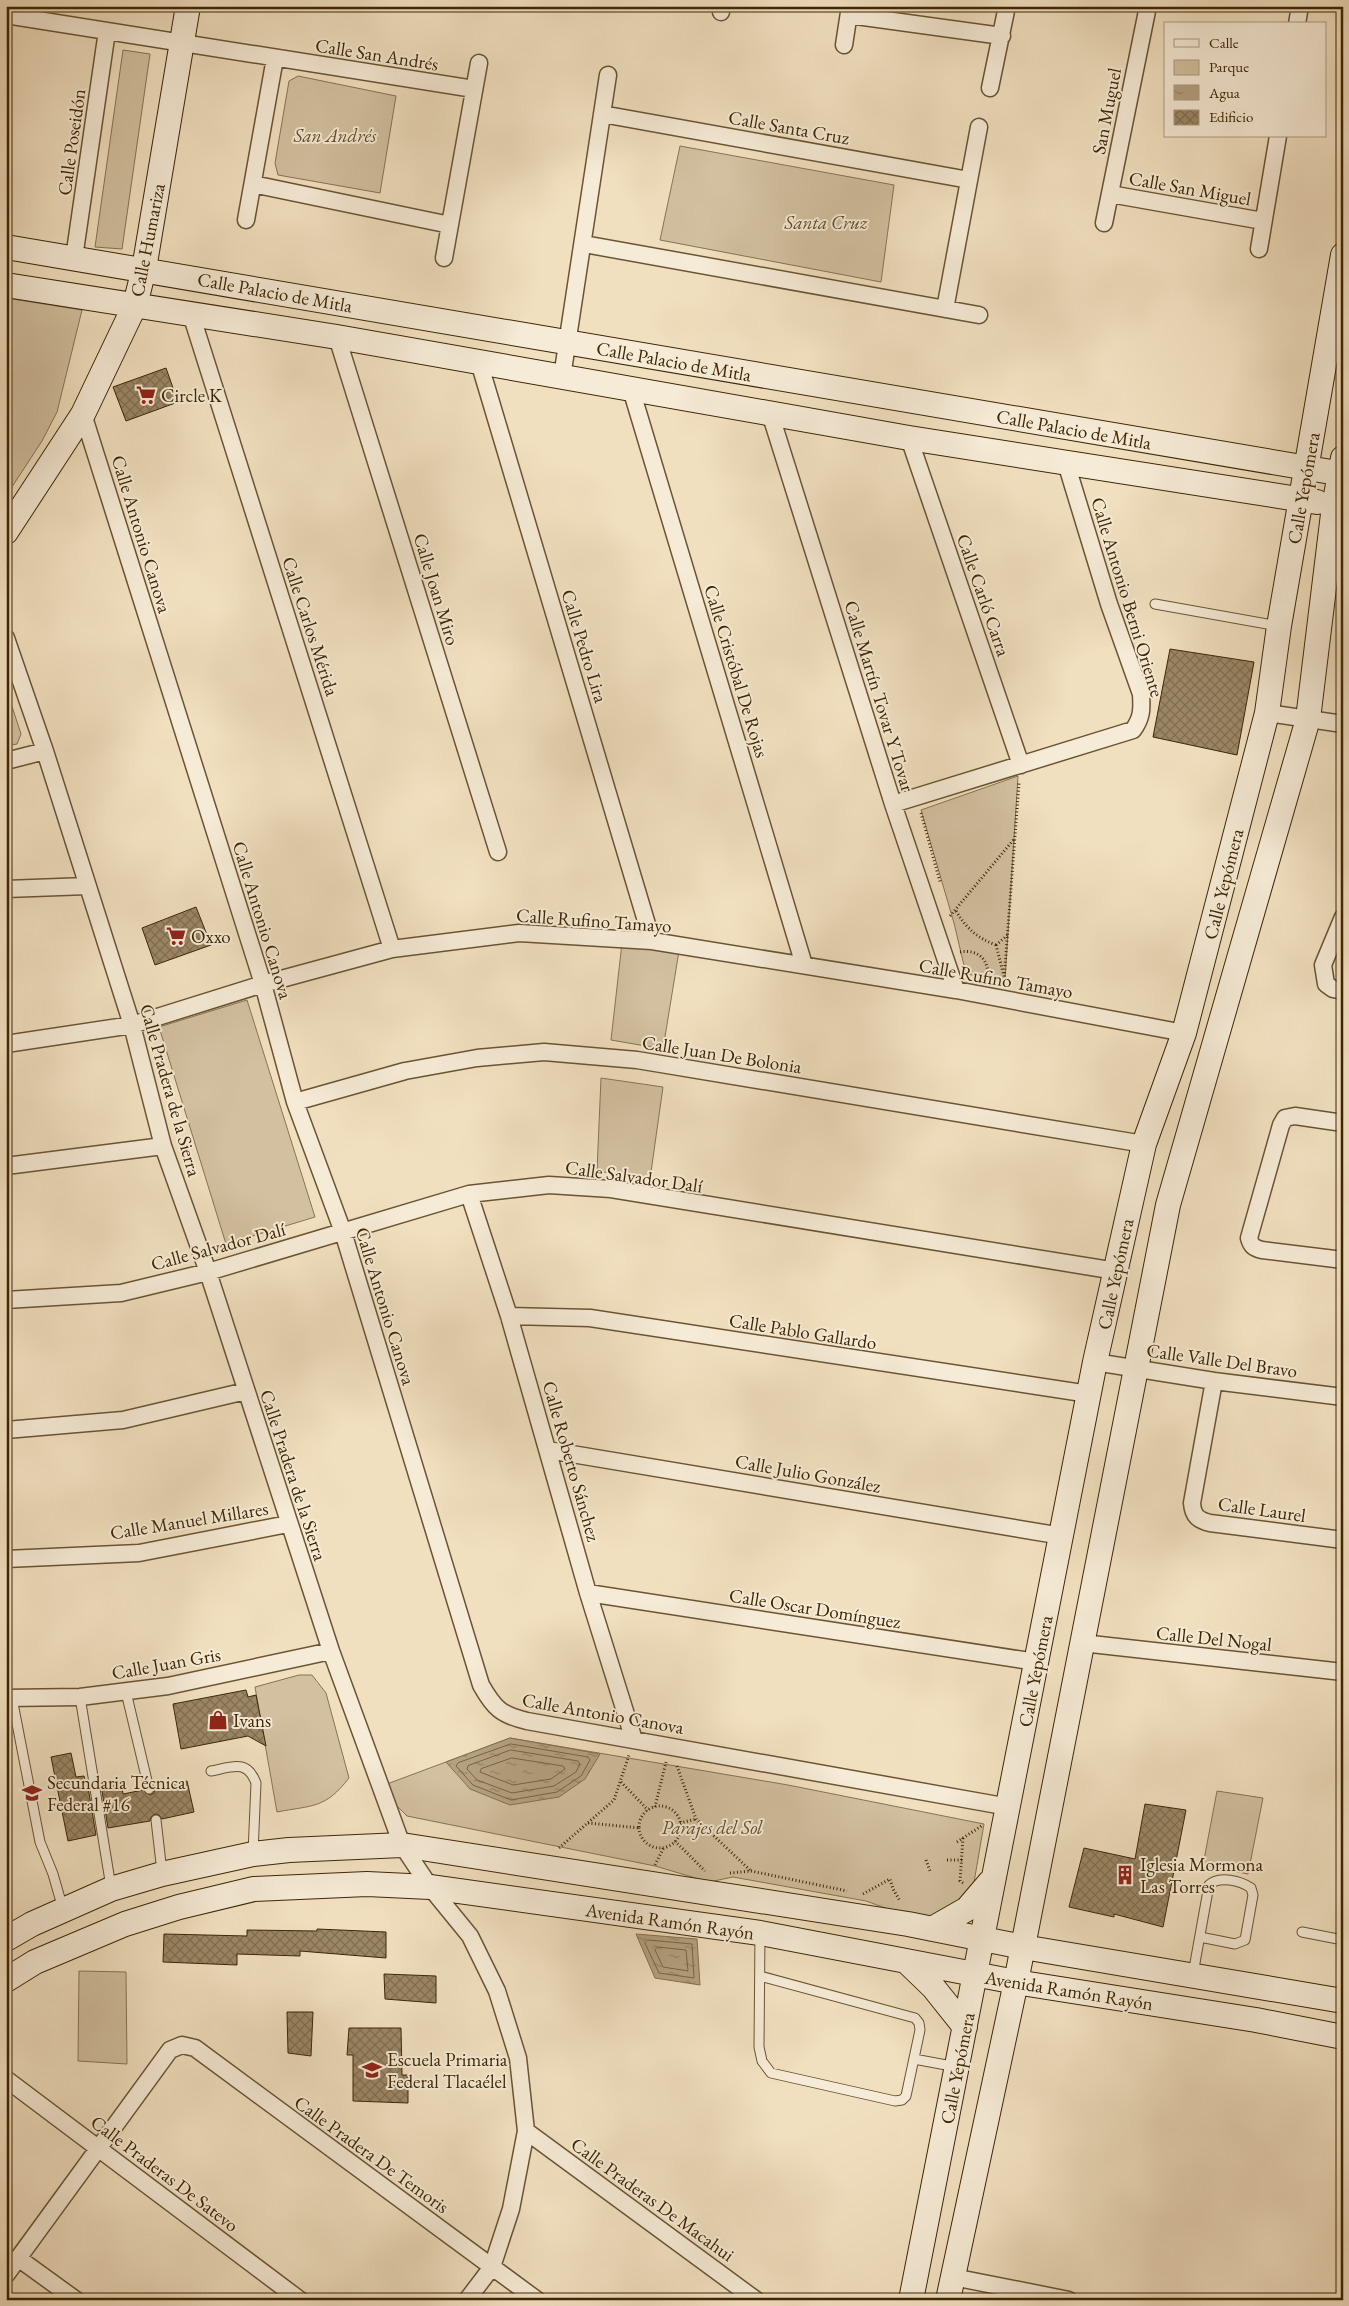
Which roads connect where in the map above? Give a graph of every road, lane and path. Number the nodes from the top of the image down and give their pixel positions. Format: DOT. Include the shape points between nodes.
graph roads {
  1 [pos="188,6"];
  2 [pos="1007,6"];
  3 [pos="1148,6"];
  4 [pos="1300,6"];
  5 [pos="850,11"];
  6 [pos="6,15"];
  7 [pos="1297,22"];
  8 [pos="107,31"];
  9 [pos="1002,36"];
  10 [pos="182,41"];
  11 [pos="844,46"];
  12 [pos="274,58"];
  13 [pos="479,63"];
  14 [pos="608,75"];
  15 [pos="990,88"];
  16 [pos="474,89"];
  17 [pos="602,114"];
  18 [pos="979,127"];
  19 [pos="1278,138"];
  20 [pos="969,180"];
  21 [pos="253,184"];
  22 [pos="1110,194"];
  23 [pos="246,220"];
  24 [pos="1263,221"];
  25 [pos="1104,223"];
  26 [pos="450,226"];
  27 [pos="584,244"];
  28 [pos="6,247"];
  29 [pos="1259,249"];
  30 [pos="1343,255"];
  31 [pos="74,258"];
  32 [pos="444,258"];
  33 [pos="144,269"];
  34 [pos="6,285"];
  35 [pos="136,305"];
  36 [pos="945,309"];
  37 [pos="191,314"];
  38 [pos="979,315"];
  39 [pos="337,337"];
  40 [pos="569,343"];
  41 [pos="479,362"];
  42 [pos="562,377"];
  43 [pos="631,389"];
  44 [pos="83,414"];
  45 [pos="770,414"];
  46 [pos="909,438"];
  47 [pos="1066,463"];
  48 [pos="1306,468"];
  49 [pos="1342,469"];
  50 [pos="1301,498"];
  51 [pos="1338,506"];
  52 [pos="6,532"];
  53 [pos="1155,604"];
  54 [pos="1279,626"];
  55 [pos="6,638"];
  56 [pos="1267,714"];
  57 [pos="1308,719"];
  58 [pos="1343,724"];
  59 [pos="45,751"];
  60 [pos="6,761"];
  61 [pos="1021,765"];
  62 [pos="893,804"];
  63 [pos="1015,838"];
  64 [pos="498,852"];
  65 [pos="87,886"];
  66 [pos="6,889"];
  67 [pos="956,911"];
  68 [pos="949,916"];
  69 [pos="1343,917"];
  70 [pos="1009,934"];
  71 [pos="652,941"];
  72 [pos="996,945"];
  73 [pos="392,949"];
  74 [pos="959,952"];
  75 [pos="804,965"];
  76 [pos="988,978"];
  77 [pos="263,984"];
  78 [pos="956,990"];
  79 [pos="1343,992"];
  80 [pos="132,1024"];
  81 [pos="1184,1033"];
  82 [pos="6,1044"];
  83 [pos="295,1102"];
  84 [pos="1343,1123"];
  85 [pos="1144,1144"];
  86 [pos="163,1146"];
  87 [pos="6,1166"];
  88 [pos="469,1194"];
  89 [pos="343,1232"];
  90 [pos="1343,1260"];
  91 [pos="1116,1271"];
  92 [pos="208,1272"];
  93 [pos="6,1300"];
  94 [pos="509,1316"];
  95 [pos="1095,1362"];
  96 [pos="1135,1367"];
  97 [pos="1214,1381"];
  98 [pos="246,1391"];
  99 [pos="1089,1394"];
  100 [pos="1343,1397"];
  101 [pos="6,1430"];
  102 [pos="548,1450"];
  103 [pos="288,1524"];
  104 [pos="1062,1536"];
  105 [pos="1343,1540"];
  106 [pos="6,1559"];
  107 [pos="588,1593"];
  108 [pos="1082,1643"];
  109 [pos="331,1651"];
  110 [pos="1036,1662"];
  111 [pos="1343,1672"];
  112 [pos="126,1692"];
  113 [pos="80,1697"];
  114 [pos="9,1698"];
  115 [pos="633,1739"];
  116 [pos="674,1747"];
  117 [pos="211,1771"];
  118 [pos="620,1782"];
  119 [pos="149,1789"];
  120 [pos="655,1807"];
  121 [pos="1009,1807"];
  122 [pos="648,1810"];
  123 [pos="696,1819"];
  124 [pos="156,1820"];
  125 [pos="587,1823"];
  126 [pos="680,1823"];
  127 [pos="640,1828"];
  128 [pos="963,1838"];
  129 [pos="676,1841"];
  130 [pos="402,1845"];
  131 [pos="253,1854"];
  132 [pos="926,1860"];
  133 [pos="947,1860"];
  134 [pos="962,1860"];
  135 [pos="557,1869"];
  136 [pos="930,1871"];
  137 [pos="162,1874"];
  138 [pos="992,1879"];
  139 [pos="960,1881"];
  140 [pos="430,1887"];
  141 [pos="111,1889"];
  142 [pos="705,1893"];
  143 [pos="904,1906"];
  144 [pos="63,1910"];
  145 [pos="932,1929"];
  146 [pos="1302,1932"];
  147 [pos="760,1933"];
  148 [pos="1200,1937"];
  149 [pos="981,1938"];
  150 [pos="6,1940"];
  151 [pos="1343,1940"];
  152 [pos="1023,1947"];
  153 [pos="906,1961"];
  154 [pos="975,1974"];
  155 [pos="1193,1974"];
  156 [pos="760,1976"];
  157 [pos="6,1980"];
  158 [pos="1016,1982"];
  159 [pos="1343,2001"];
  160 [pos="965,2027"];
  161 [pos="1343,2037"];
  162 [pos="914,2059"];
  163 [pos="957,2067"];
  164 [pos="6,2079"];
  165 [pos="526,2131"];
  166 [pos="98,2148"];
  167 [pos="18,2258"];
  168 [pos="492,2267"];
  169 [pos="6,2274"];
  170 [pos="951,2288"];
  171 [pos="76,2300"];
  172 [pos="300,2300"];
  173 [pos="467,2300"];
  174 [pos="537,2300"];
  175 [pos="756,2300"];
  176 [pos="911,2300"];
  177 [pos="1070,2300"];
  1 -- 10 [label="main road, Calle Humariza"];
  2 -- 9 [label="street"];
  3 -- 22 [label="street, San Muguel"];
  4 -- 7 [label="street"];
  5 -- 9 [label="street"];
  5 -- 11 [label="street"];
  6 -- 8 [label="street, Calle San Andrés"];
  8 -- 10 [label="street, Calle San Andrés"];
  8 -- 31 [label="street, Calle Poseidón"];
  9 -- 15 [label="street"];
  10 -- 12 [label="street, Calle San Andrés"];
  10 -- 33 [label="main road, Calle Humariza"];
  12 -- 16 [label="street, Calle San Andrés"];
  12 -- 21 [label="street"];
  13 -- 16 [label="street"];
  14 -- 17 [label="street"];
  16 -- 26 [label="street"];
  17 -- 20 [label="street, Calle Santa Cruz"];
  17 -- 27 [label="street"];
  18 -- 20 [label="street"];
  19 -- 24 [label="street, Calle San Miguel"];
  20 -- 36 [label="street"];
  21 -- 23 [label="street"];
  21 -- 26 [label="street"];
  22 -- 24 [label="street, Calle San Miguel"];
  22 -- 25 [label="street, San Muguel"];
  24 -- 29 [label="street, Calle San Miguel"];
  26 -- 32 [label="street"];
  27 -- 36 [label="street"];
  27 -- 40 [label="street"];
  28 -- 31 [label="main road, Calle Palacio de Mitla"];
  30 -- 48 [label="main road, Calle Yepómera"];
  31 -- 33 [label="main road, Calle Palacio de Mitla"];
  33 -- 35 [label="main road, Calle Humariza"];
  33 -- 40 [label="main road, Calle Palacio de Mitla"];
  34 -- 35 [label="main road, Calle Palacio de Mitla"];
  35 -- 37 [label="main road, Calle Palacio de Mitla"];
  35 -- 44 [label="main road, Calle Humariza"];
  36 -- 38 [label="street"];
  37 -- 39 [label="main road, Calle Palacio de Mitla"];
  37 -- 73 [label="street, Calle Carlos Mérida"];
  39 -- 41 [label="main road, Calle Palacio de Mitla"];
  39 -- 64 [label="street, Calle Joan Miro"];
  40 -- 42 [label="street"];
  40 -- 48 [label="main road, Calle Palacio de Mitla"];
  41 -- 42 [label="main road, Calle Palacio de Mitla"];
  41 -- 71 [label="street, Calle Pedro Lira"];
  42 -- 43 [label="main road, Calle Palacio de Mitla"];
  43 -- 45 [label="main road, Calle Palacio de Mitla"];
  43 -- 75 [label="street, Calle Cristóbal De Rojas"];
  44 -- 52 [label="main road, Calle Humariza"];
  44 -- 77 [label="street, Calle Antonio Canova"];
  45 -- 46 [label="main road, Calle Palacio de Mitla"];
  45 -- 62 [label="street, Calle Martín Tovar Y Tovar"];
  46 -- 47 [label="main road, Calle Palacio de Mitla"];
  46 -- 61 [label="street, Calle Carló Carra"];
  47 -- 50 [label="main road, Calle Palacio de Mitla"];
  47 -- 61 [label="street, Calle Antonio Berni Oriente" via="1109,604 1141,694 1142,709 1140,721 1133,730"];
  48 -- 49 [label="main road, Calle Palacio de Mitla"];
  48 -- 50 [label="main road, Calle Yepómera"];
  49 -- 51 [label="main road, Calle Yepómera"];
  50 -- 51 [label="main road, Calle Palacio de Mitla"];
  50 -- 54 [label="main road, Calle Yepómera"];
  51 -- 57 [label="main road, Calle Yepómera"];
  53 -- 54 [label="lane"];
  54 -- 56 [label="main road, Calle Yepómera"];
  55 -- 59 [label="street, Calle Pradera de la Sierra"];
  56 -- 57 [label="street"];
  56 -- 81 [label="main road, Calle Yepómera"];
  57 -- 58 [label="street"];
  57 -- 96 [label="main road, Calle Yepómera" via="1168,1205"];
  59 -- 60 [label="street"];
  59 -- 65 [label="street, Calle Pradera de la Sierra"];
  61 -- 62 [label="street, Calle Antonio Berni Oriente"];
  61 -- 63 [label="path"];
  62 -- 78 [label="street, Calle Martín Tovar Y Tovar"];
  63 -- 67 [label="path"];
  63 -- 70 [label="path"];
  65 -- 66 [label="street"];
  65 -- 80 [label="street, Calle Pradera de la Sierra"];
  67 -- 68 [label="path"];
  67 -- 72 [label="path" via="972,932"];
  69 -- 79 [label="street" via="1323,965 1326,984"];
  70 -- 72 [label="path"];
  70 -- 72 [label="path" via="1005,981"];
  71 -- 73 [label="street, Calle Rufino Tamayo" via="519,933"];
  71 -- 75 [label="street, Calle Rufino Tamayo"];
  73 -- 77 [label="street, Calle Rufino Tamayo"];
  74 -- 76 [label="path" via="978,953 989,968"];
  75 -- 78 [label="street, Calle Rufino Tamayo"];
  77 -- 80 [label="street, Calle Rufino Tamayo"];
  77 -- 83 [label="street, Calle Antonio Canova"];
  78 -- 81 [label="street, Calle Rufino Tamayo"];
  80 -- 82 [label="street, Calle Rufino Tamayo"];
  80 -- 86 [label="street, Calle Pradera de la Sierra"];
  81 -- 85 [label="main road, Calle Yepómera"];
  83 -- 85 [label="street, Calle Juan De Bolonia" via="405,1071 477,1058 544,1052 637,1060"];
  83 -- 89 [label="street, Calle Antonio Canova"];
  84 -- 90 [label="street" via="1295,1116 1285,1118 1250,1231 1250,1244 1262,1250"];
  85 -- 91 [label="main road, Calle Yepómera"];
  86 -- 87 [label="street"];
  86 -- 92 [label="street, Calle Pradera de la Sierra"];
  88 -- 89 [label="street, Calle Salvador Dalí"];
  88 -- 91 [label="street, Calle Salvador Dalí" via="549,1184 611,1189"];
  88 -- 94 [label="street, Calle Roberto Sánchez"];
  89 -- 92 [label="street, Calle Salvador Dalí"];
  89 -- 115 [label="street, Calle Antonio Canova" via="481,1685 489,1700 498,1711 510,1717"];
  91 -- 95 [label="main road, Calle Yepómera"];
  92 -- 93 [label="street, Calle Salvador Dalí" via="121,1293"];
  92 -- 98 [label="street, Calle Pradera de la Sierra"];
  94 -- 99 [label="street, Calle Pablo Gallardo" via="590,1318"];
  94 -- 102 [label="street, Calle Roberto Sánchez"];
  95 -- 96 [label="street, Calle Valle Del Bravo"];
  95 -- 99 [label="main road, Calle Yepómera"];
  96 -- 97 [label="street, Calle Valle Del Bravo"];
  96 -- 108 [label="main road, Calle Yepómera"];
  97 -- 100 [label="street, Calle Valle Del Bravo"];
  97 -- 105 [label="street, Calle Laurel" via="1192,1503 1195,1515 1210,1523"];
  98 -- 101 [label="street" via="124,1420"];
  98 -- 103 [label="street, Calle Pradera de la Sierra"];
  99 -- 104 [label="main road, Calle Yepómera"];
  102 -- 104 [label="street, Calle Julio González"];
  102 -- 107 [label="street, Calle Roberto Sánchez"];
  103 -- 106 [label="street, Calle Manuel Millares" via="139,1553"];
  103 -- 109 [label="street, Calle Pradera de la Sierra"];
  104 -- 110 [label="main road, Calle Yepómera"];
  107 -- 110 [label="street, Calle Oscar Domínguez"];
  107 -- 115 [label="street, Calle Roberto Sánchez"];
  108 -- 111 [label="street, Calle Del Nogal"];
  108 -- 152 [label="main road, Calle Yepómera"];
  109 -- 112 [label="street, Calle Juan Gris"];
  109 -- 130 [label="street, Calle Pradera de la Sierra"];
  110 -- 121 [label="main road, Calle Yepómera"];
  112 -- 113 [label="street, Calle Juan Gris"];
  112 -- 119 [label="lane"];
  113 -- 114 [label="street, Calle Juan Gris"];
  113 -- 141 [label="lane"];
  114 -- 144 [label="lane" via="40,1842"];
  115 -- 116 [label="street, Calle Antonio Canova"];
  115 -- 118 [label="path"];
  116 -- 120 [label="path"];
  116 -- 121 [label="street, Calle Antonio Canova"];
  116 -- 123 [label="path" via="677,1767"];
  117 -- 131 [label="lane" via="238,1766 252,1772 256,1783"];
  118 -- 122 [label="path"];
  118 -- 125 [label="path" via="614,1800"];
  120 -- 122 [label="path"];
  120 -- 126 [label="path" via="668,1808"];
  121 -- 138 [label="main road, Calle Yepómera"];
  122 -- 127 [label="path" via="640,1821"];
  123 -- 126 [label="path"];
  123 -- 143 [label="path" via="751,1871 864,1894 890,1879"];
  124 -- 137 [label="lane"];
  125 -- 127 [label="path"];
  125 -- 135 [label="path" via="560,1847"];
  126 -- 129 [label="path"];
  127 -- 129 [label="path" via="641,1835 651,1846 664,1848"];
  128 -- 134 [label="path"];
  129 -- 142 [label="path" via="710,1876"];
  130 -- 131 [label="main road, Avenida Ramón Rayón"];
  130 -- 135 [label="main road, Avenida Ramón Rayón"];
  130 -- 140 [label="street, Calle Pradera de la Sierra"];
  131 -- 137 [label="main road, Avenida Ramón Rayón"];
  132 -- 136 [label="path"];
  133 -- 134 [label="path"];
  134 -- 139 [label="path"];
  135 -- 142 [label="main road, Avenida Ramón Rayón"];
  137 -- 141 [label="main road, Avenida Ramón Rayón"];
  138 -- 145 [label="main road" via="968,1910"];
  138 -- 149 [label="main road, Calle Yepómera"];
  140 -- 147 [label="main road, Avenida Ramón Rayón"];
  140 -- 157 [label="main road, Avenida Ramón Rayón" via="366,1884 254,1889 125,1924 35,1962"];
  140 -- 165 [label="street, Calle Pradera de la Sierra" via="470,1936 497,1991 518,2058"];
  141 -- 144 [label="main road, Avenida Ramón Rayón"];
  142 -- 145 [label="main road, Avenida Ramón Rayón"];
  144 -- 150 [label="main road, Avenida Ramón Rayón"];
  145 -- 149 [label="main road, Avenida Ramón Rayón"];
  146 -- 151 [label="lane"];
  147 -- 153 [label="main road, Avenida Ramón Rayón"];
  147 -- 156 [label="lane"];
  148 -- 148 [label="lane" via="1235,1944 1245,1940 1253,1895 1251,1888 1223,1879 1213,1881"];
  148 -- 155 [label="lane"];
  149 -- 152 [label="main road, Avenida Ramón Rayón"];
  149 -- 154 [label="main road, Calle Yepómera"];
  152 -- 155 [label="main road, Avenida Ramón Rayón"];
  152 -- 158 [label="main road, Calle Yepómera"];
  153 -- 154 [label="main road, Avenida Ramón Rayón"];
  153 -- 160 [label="main road" via="934,1987"];
  154 -- 158 [label="main road, Avenida Ramón Rayón"];
  154 -- 160 [label="main road, Calle Yepómera"];
  155 -- 159 [label="main road, Avenida Ramón Rayón"];
  156 -- 162 [label="lane" via="915,2018 920,2030"];
  156 -- 162 [label="lane" via="759,2047 762,2061 771,2073 894,2101 906,2096"];
  158 -- 161 [label="main road, Avenida Ramón Rayón"];
  158 -- 170 [label="main road, Calle Yepómera"];
  160 -- 163 [label="main road, Calle Yepómera"];
  162 -- 163 [label="lane"];
  163 -- 176 [label="main road, Calle Yepómera"];
  164 -- 166 [label="street, Calle Praderas De Satevo"];
  165 -- 168 [label="street, Calle Pradera de la Sierra" via="511,2209"];
  165 -- 175 [label="street, Calle Praderas De Macahui"];
  166 -- 167 [label="street"];
  166 -- 168 [label="street, Calle Pradera De Temoris" via="170,2050 182,2045 195,2048"];
  166 -- 172 [label="street, Calle Praderas De Satevo"];
  167 -- 169 [label="street"];
  167 -- 171 [label="street"];
  168 -- 173 [label="street, Calle Pradera de la Sierra"];
  168 -- 174 [label="street, Calle Pradera De Temoris"];
  170 -- 177 [label="street"];
}
